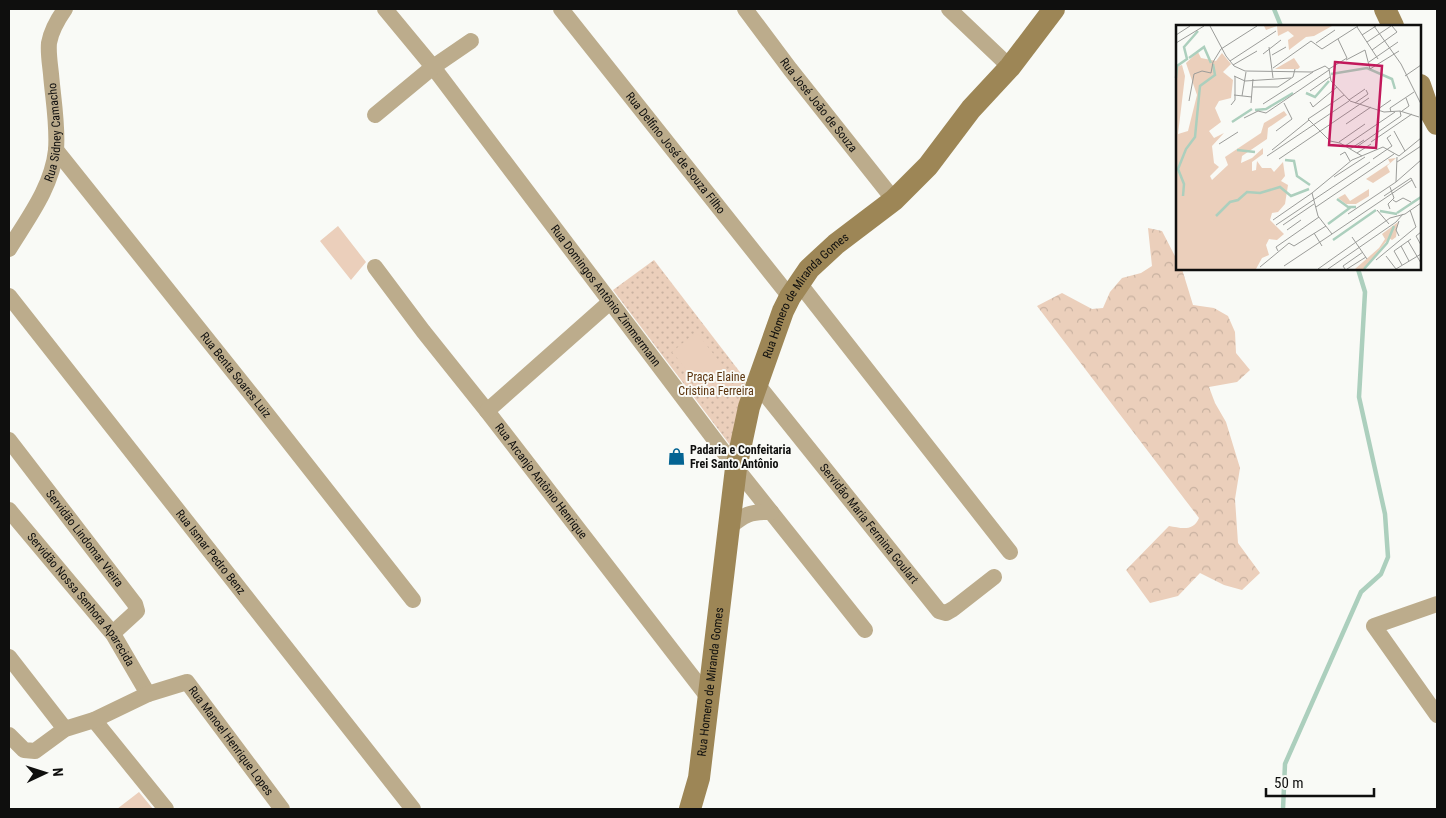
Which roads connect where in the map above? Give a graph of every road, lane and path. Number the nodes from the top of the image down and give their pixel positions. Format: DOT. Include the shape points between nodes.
graph roads {
  1 [pos="65,9"];
  2 [pos="386,9"];
  3 [pos="561,9"];
  4 [pos="745,9"];
  5 [pos="949,9"];
  6 [pos="1054,9"];
  7 [pos="1385,9"];
  8 [pos="1393,25"];
  9 [pos="471,41"];
  10 [pos="433,67"];
  11 [pos="1010,67"];
  12 [pos="1421,88"];
  13 [pos="375,115"];
  14 [pos="1437,124"];
  15 [pos="56,150"];
  16 [pos="894,200"];
  17 [pos="9,249"];
  18 [pos="375,267"];
  19 [pos="794,290"];
  20 [pos="9,296"];
  21 [pos="610,302"];
  22 [pos="757,384"];
  23 [pos="487,411"];
  24 [pos="9,440"];
  25 [pos="736,468"];
  26 [pos="9,510"];
  27 [pos="771,512"];
  28 [pos="728,528"];
  29 [pos="1010,552"];
  30 [pos="994,577"];
  31 [pos="413,600"];
  32 [pos="1437,604"];
  33 [pos="865,630"];
  34 [pos="113,633"];
  35 [pos="9,657"];
  36 [pos="148,694"];
  37 [pos="708,697"];
  38 [pos="1437,716"];
  39 [pos="94,720"];
  40 [pos="65,729"];
  41 [pos="9,735"];
  42 [pos="166,809"];
  43 [pos="282,809"];
  44 [pos="413,809"];
  45 [pos="690,809"];
  1 -- 15 [label="street, Rua Sidney Camacho" via="50,43 49,57"];
  2 -- 10 [label="street, Rua Domingos Antônio Zimmermann"];
  3 -- 19 [label="street, Rua Delfino José de Souza Filho"];
  4 -- 16 [label="street, Rua José João de Souza"];
  5 -- 11 [label="street"];
  6 -- 11 [label="street, Rua Homero de Miranda Gomes"];
  7 -- 8 [label="street"];
  9 -- 10 [label="street"];
  10 -- 13 [label="street"];
  10 -- 21 [label="street, Rua Domingos Antônio Zimmermann"];
  11 -- 16 [label="street, Rua Homero de Miranda Gomes" via="971,109 928,166"];
  12 -- 14 [label="street"];
  15 -- 17 [label="street, Rua Sidney Camacho" via="43,192"];
  15 -- 31 [label="street, Rua Benta Soares Luiz"];
  16 -- 19 [label="street, Rua Homero de Miranda Gomes" via="836,244"];
  18 -- 23 [label="street, Rua Arcanjo Antônio Henrique"];
  19 -- 22 [label="street, Rua Homero de Miranda Gomes" via="777,326"];
  19 -- 29 [label="street, Rua Delfino José de Souza Filho"];
  20 -- 44 [label="street, Rua Ismar Pedro Benz"];
  21 -- 23 [label="street"];
  21 -- 25 [label="street, Rua Domingos Antônio Zimmermann"];
  22 -- 25 [label="street, Rua Homero de Miranda Gomes"];
  22 -- 30 [label="street, Servidão Maria Fermina Goulart" via="939,611 946,613 953,609"];
  23 -- 37 [label="street, Rua Arcanjo Antônio Henrique"];
  24 -- 34 [label="street, Servidão Lindomar Vieira" via="135,604 137,611"];
  25 -- 27 [label="street, Rua Domingos Antônio Zimmermann"];
  25 -- 28 [label="street, Rua Homero de Miranda Gomes"];
  26 -- 34 [label="street, Servidão Nossa Senhora Aparecida"];
  27 -- 28 [label="street" via="750,513"];
  27 -- 33 [label="street, Rua Domingos Antônio Zimmermann"];
  28 -- 37 [label="street, Rua Homero de Miranda Gomes"];
  32 -- 38 [label="street" via="1374,626"];
  34 -- 36 [label="street, Servidão Nossa Senhora Aparecida"];
  35 -- 40 [label="street"];
  36 -- 39 [label="street, Rua Manoel Henrique Lopes"];
  36 -- 43 [label="street, Rua Manoel Henrique Lopes" via="187,682"];
  37 -- 45 [label="street, Rua Homero de Miranda Gomes" via="699,778"];
  39 -- 40 [label="street, Rua Manoel Henrique Lopes"];
  39 -- 42 [label="street"];
  40 -- 41 [label="street, Rua Manoel Henrique Lopes" via="35,751 24,750"];
}
